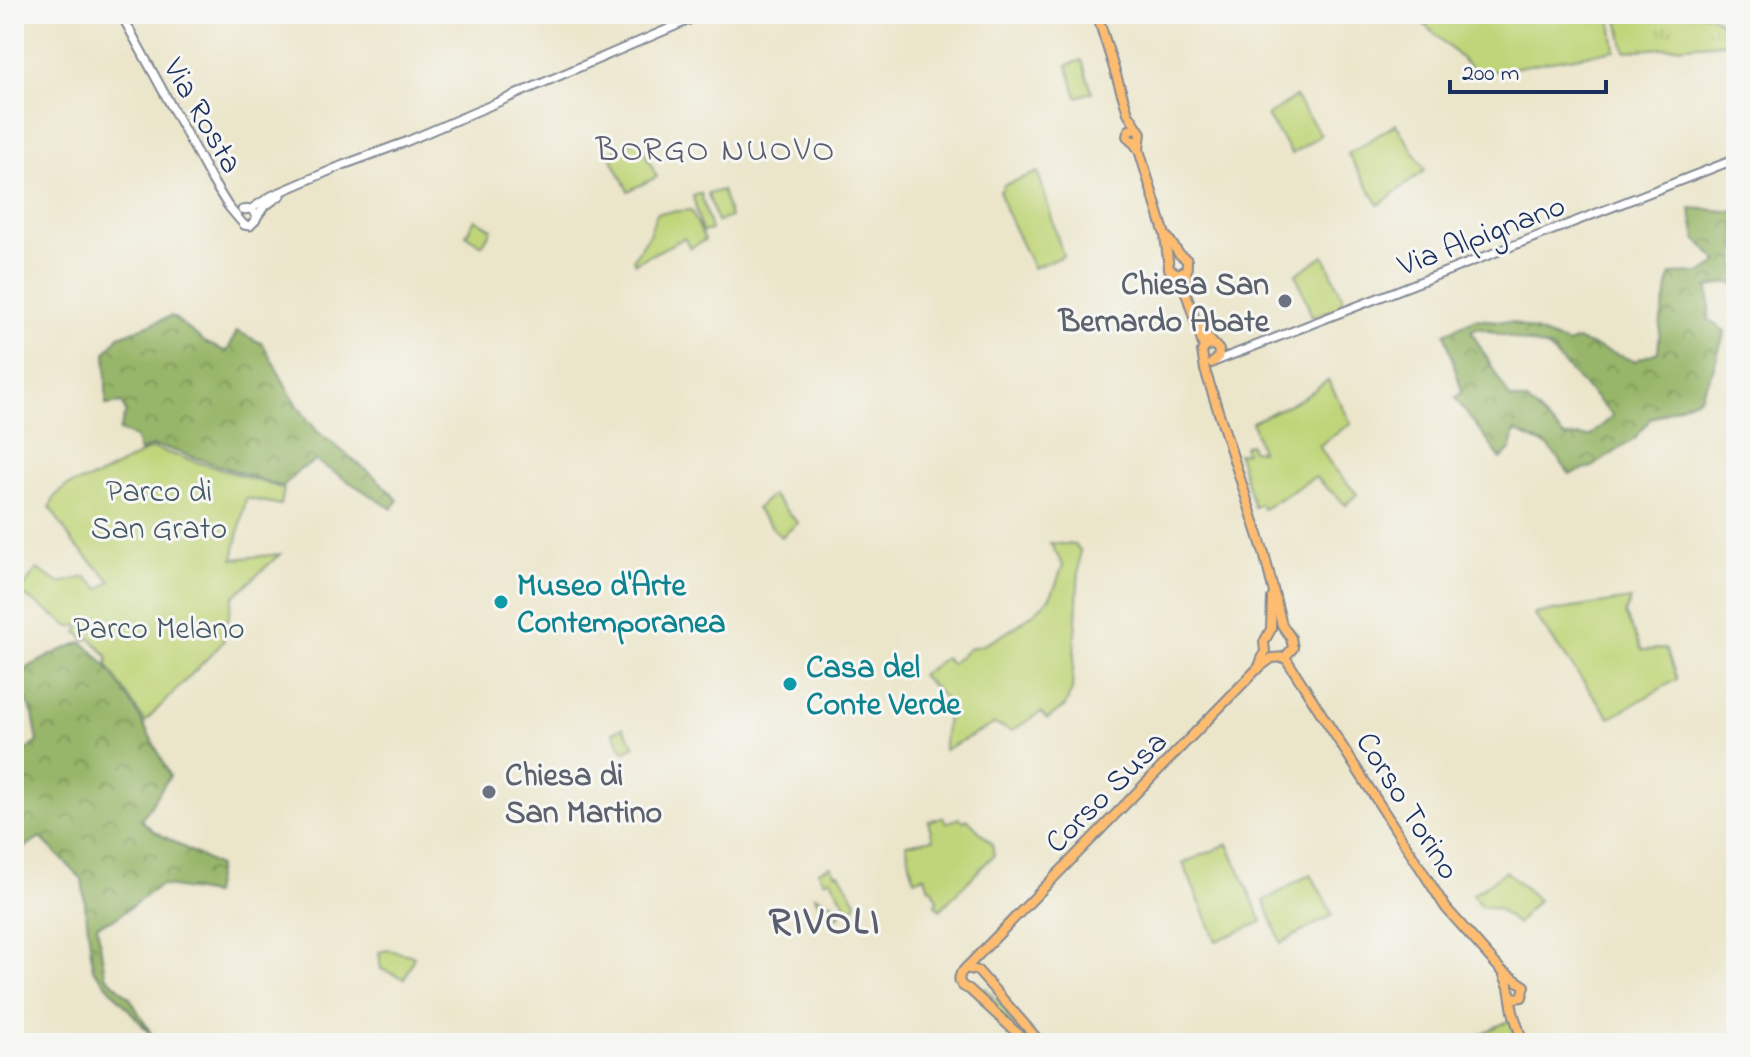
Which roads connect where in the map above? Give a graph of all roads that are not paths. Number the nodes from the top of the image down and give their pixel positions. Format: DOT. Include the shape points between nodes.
graph roads {
  1 [pos="121,14"];
  2 [pos="703,14"];
  3 [pos="1097,14"];
  4 [pos="1723,14"];
  5 [pos="1736,23"];
  6 [pos="1736,159"];
  7 [pos="282,193"];
  8 [pos="251,209"];
  9 [pos="240,214"];
  10 [pos="257,217"];
  11 [pos="1174,256"];
  12 [pos="1186,270"];
  13 [pos="1176,274"];
  14 [pos="1186,293"];
  15 [pos="1211,347"];
  16 [pos="1243,352"];
  17 [pos="1211,361"];
  18 [pos="1273,589"];
  19 [pos="1285,632"];
  20 [pos="1270,633"];
  21 [pos="1269,654"];
  22 [pos="1285,657"];
  23 [pos="986,945"];
  24 [pos="966,968"];
  25 [pos="979,974"];
  26 [pos="969,989"];
  27 [pos="1028,1043"];
  28 [pos="1041,1043"];
  29 [pos="1523,1043"];
  1 -- 9 [label="street, Via Rosta" via="222,196"];
  2 -- 7 [label="street"];
  3 -- 11 [label="main road" via="1132,129 1141,133 1137,144"];
  4 -- 5 [label="highway"];
  6 -- 16 [label="street, Via Alpignano"];
  7 -- 8 [label="street"];
  7 -- 10 [label="street"];
  8 -- 9 [label="street"];
  8 -- 10 [label="street"];
  9 -- 10 [label="street" via="247,226"];
  11 -- 12 [label="main road" via="1187,260"];
  11 -- 13 [label="main road" via="1168,266"];
  12 -- 13 [label="main road"];
  12 -- 14 [label="main road"];
  13 -- 14 [label="main road"];
  14 -- 15 [label="main road"];
  15 -- 16 [label="street"];
  15 -- 17 [label="main road" via="1202,354"];
  15 -- 17 [label="main road" via="1220,356"];
  16 -- 17 [label="street, Via Alpignano"];
  17 -- 18 [label="main road" via="1211,385"];
  18 -- 19 [label="main road"];
  18 -- 20 [label="main road"];
  19 -- 20 [label="main road"];
  19 -- 22 [label="main road" via="1293,643"];
  20 -- 21 [label="main road" via="1264,642"];
  21 -- 22 [label="main road"];
  21 -- 23 [label="main road, Corso Susa"];
  22 -- 29 [label="main road, Corso Torino" via="1446,908 1514,990"];
  23 -- 24 [label="main road, Corso Susa"];
  23 -- 25 [label="main road, Corso Susa"];
  24 -- 25 [label="main road"];
  24 -- 26 [label="main road" via="959,980"];
  25 -- 26 [label="main road" via="978,986"];
  25 -- 28 [label="main road"];
  26 -- 27 [label="main road"];
}
